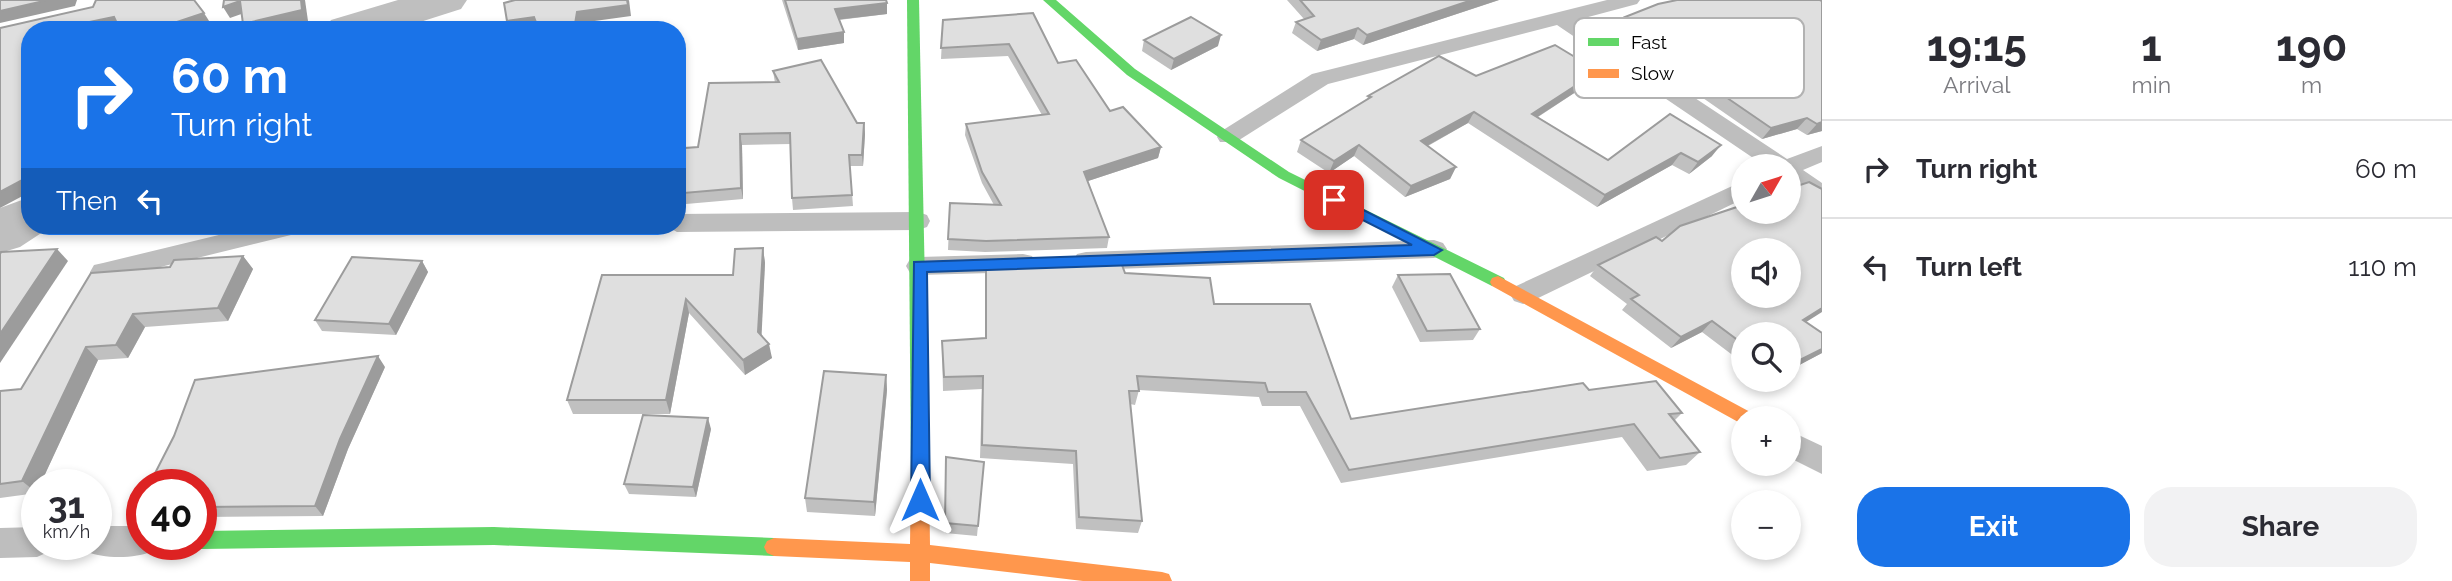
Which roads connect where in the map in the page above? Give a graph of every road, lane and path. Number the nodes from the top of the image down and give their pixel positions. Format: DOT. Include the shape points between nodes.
graph roads {
  1 [pos="913,0"];
  2 [pos="1049,0"];
  3 [pos="1630,0"];
  4 [pos="1561,18"];
  5 [pos="1574,27"];
  6 [pos="1680,98"];
  7 [pos="1228,137"];
  8 [pos="1822,153"];
  9 [pos="1763,154"];
  10 [pos="1801,164"];
  11 [pos="1801,180"];
  12 [pos="1731,195"];
  13 [pos="1822,195"];
  14 [pos="918,221"];
  15 [pos="686,223"];
  16 [pos="253,235"];
  17 [pos="1434,250"];
  18 [pos="919,266"];
  19 [pos="103,272"];
  20 [pos="1523,294"];
  21 [pos="1731,410"];
  22 [pos="1801,449"];
  23 [pos="1822,461"];
  24 [pos="217,540"];
  25 [pos="0,542"];
  26 [pos="21,542"];
  27 [pos="920,552"];
  28 [pos="920,581"];
  29 [pos="1162,581"];
  1 -- 14 [label="street"];
  2 -- 7 [label="street" via="1131,72"];
  3 -- 4 [label="street"];
  4 -- 5 [label="street"];
  4 -- 7 [label="street" via="1320,79"];
  6 -- 9 [label="street"];
  7 -- 17 [label="street" via="1284,175"];
  8 -- 10 [label="street"];
  11 -- 13 [label="street"];
  12 -- 20 [label="street"];
  14 -- 15 [label="street"];
  14 -- 18 [label="street"];
  16 -- 19 [label="street"];
  17 -- 18 [label="street"];
  17 -- 20 [label="street"];
  18 -- 27 [label="street"];
  20 -- 21 [label="street"];
  22 -- 23 [label="street"];
  24 -- 27 [label="street" via="494,536"];
  25 -- 26 [label="street"];
  27 -- 28 [label="street"];
  27 -- 29 [label="street"];
}
